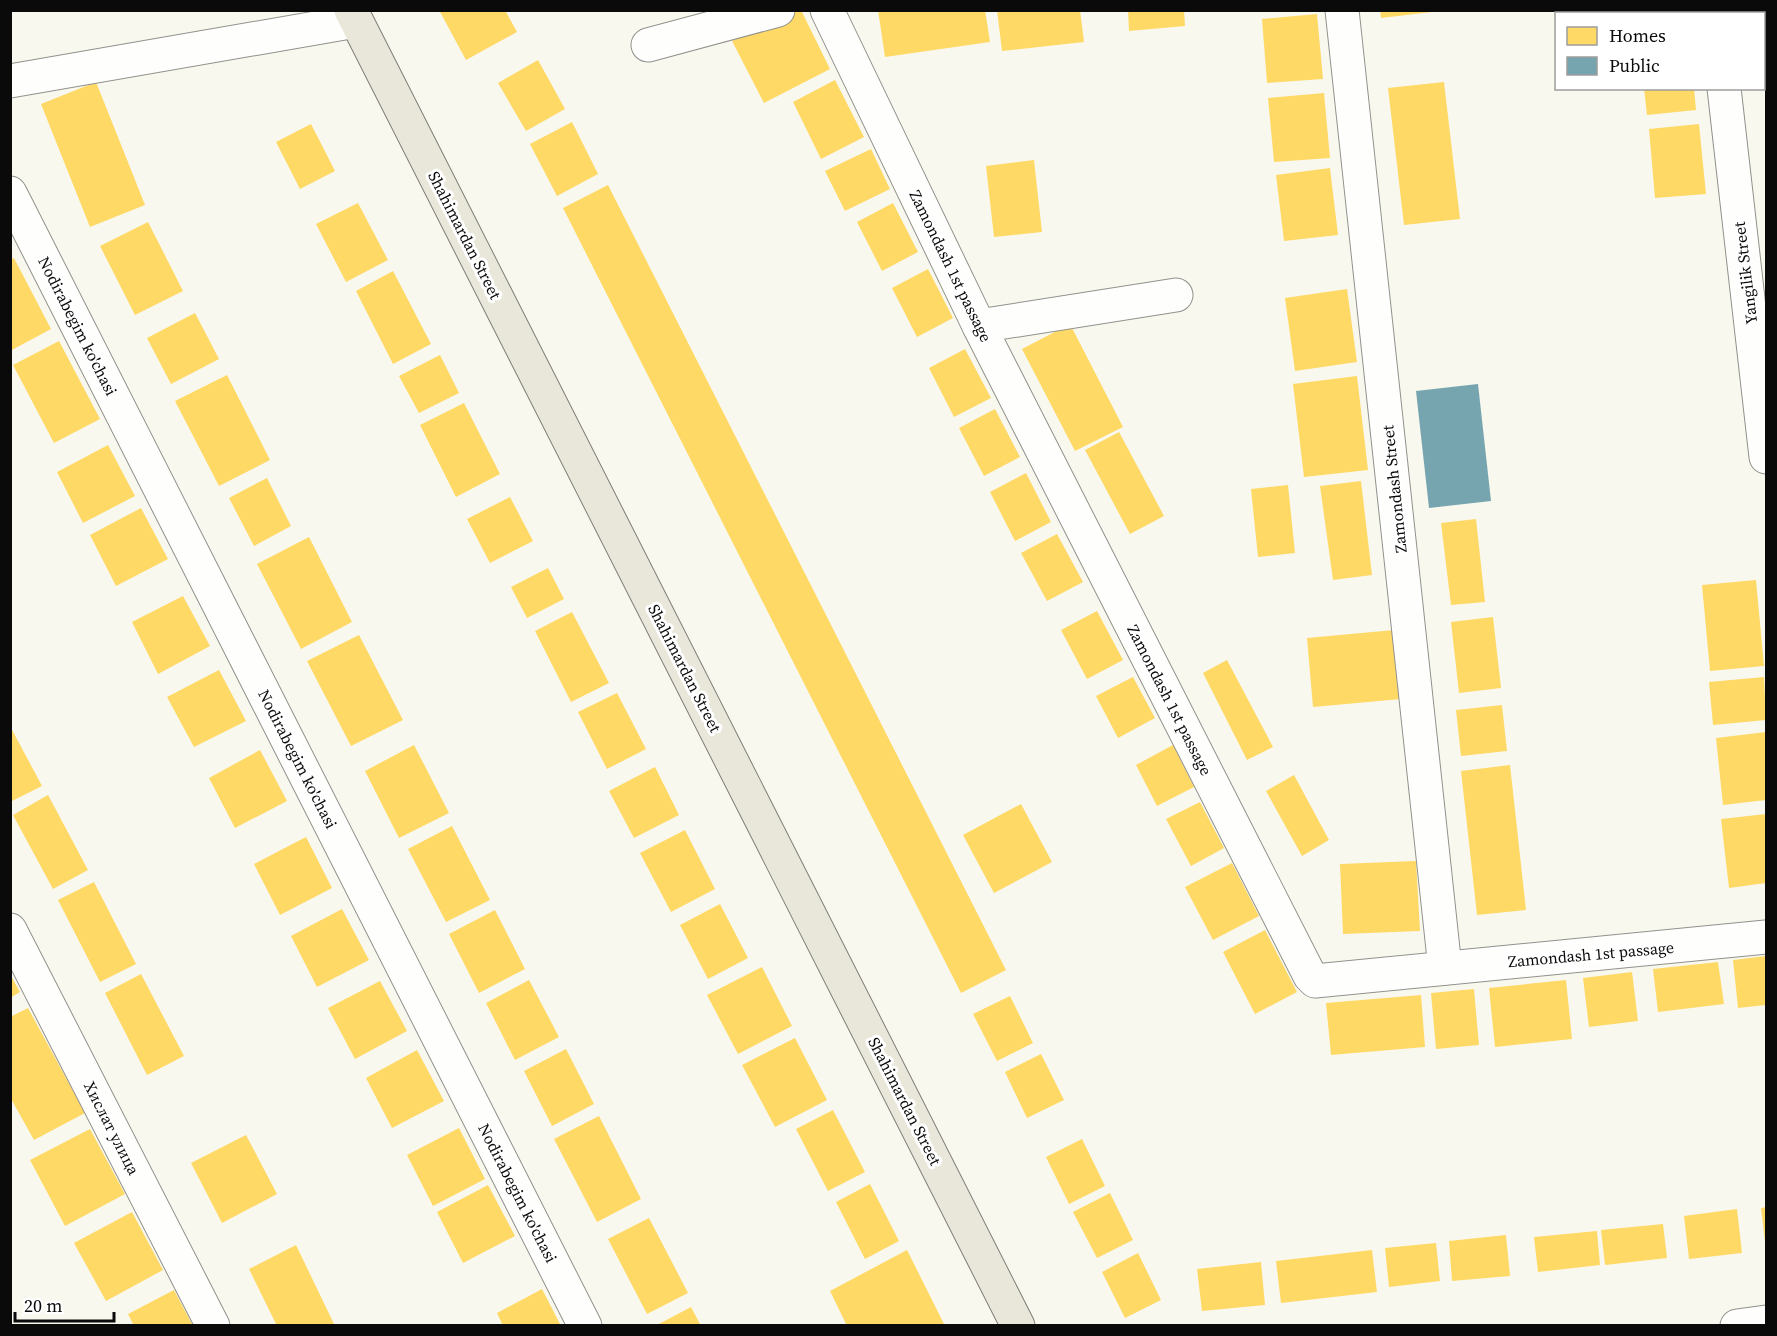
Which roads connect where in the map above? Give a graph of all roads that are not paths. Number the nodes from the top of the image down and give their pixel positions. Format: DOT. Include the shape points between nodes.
graph roads {
  1 [pos="778,10"];
  2 [pos="827,10"];
  3 [pos="1342,10"];
  4 [pos="354,16"];
  5 [pos="261,24"];
  6 [pos="648,45"];
  7 [pos="10,81"];
  8 [pos="1724,90"];
  9 [pos="10,193"];
  10 [pos="1176,295"];
  11 [pos="979,326"];
  12 [pos="1767,457"];
  13 [pos="10,930"];
  14 [pos="1767,938"];
  15 [pos="1445,968"];
  16 [pos="1767,1322"];
  17 [pos="213,1326"];
  18 [pos="585,1326"];
  19 [pos="1018,1326"];
  20 [pos="1737,1326"];
  1 -- 6 [label="street"];
  2 -- 11 [label="street, Zamondash 1st passage"];
  3 -- 15 [label="street, Zamоndash Street"];
  4 -- 5 [label="street"];
  4 -- 19 [label="main road, Shahimardan Street"];
  5 -- 7 [label="street"];
  8 -- 12 [label="street, Yangilik Street"];
  9 -- 18 [label="street, Nodirabegim ko'chasi"];
  10 -- 11 [label="street"];
  11 -- 15 [label="street, Zamondash 1st passage" via="1310,976 1315,981"];
  13 -- 17 [label="street, Хислат улица"];
  14 -- 15 [label="street, Zamondash 1st passage"];
  16 -- 20 [label="street"];
}
